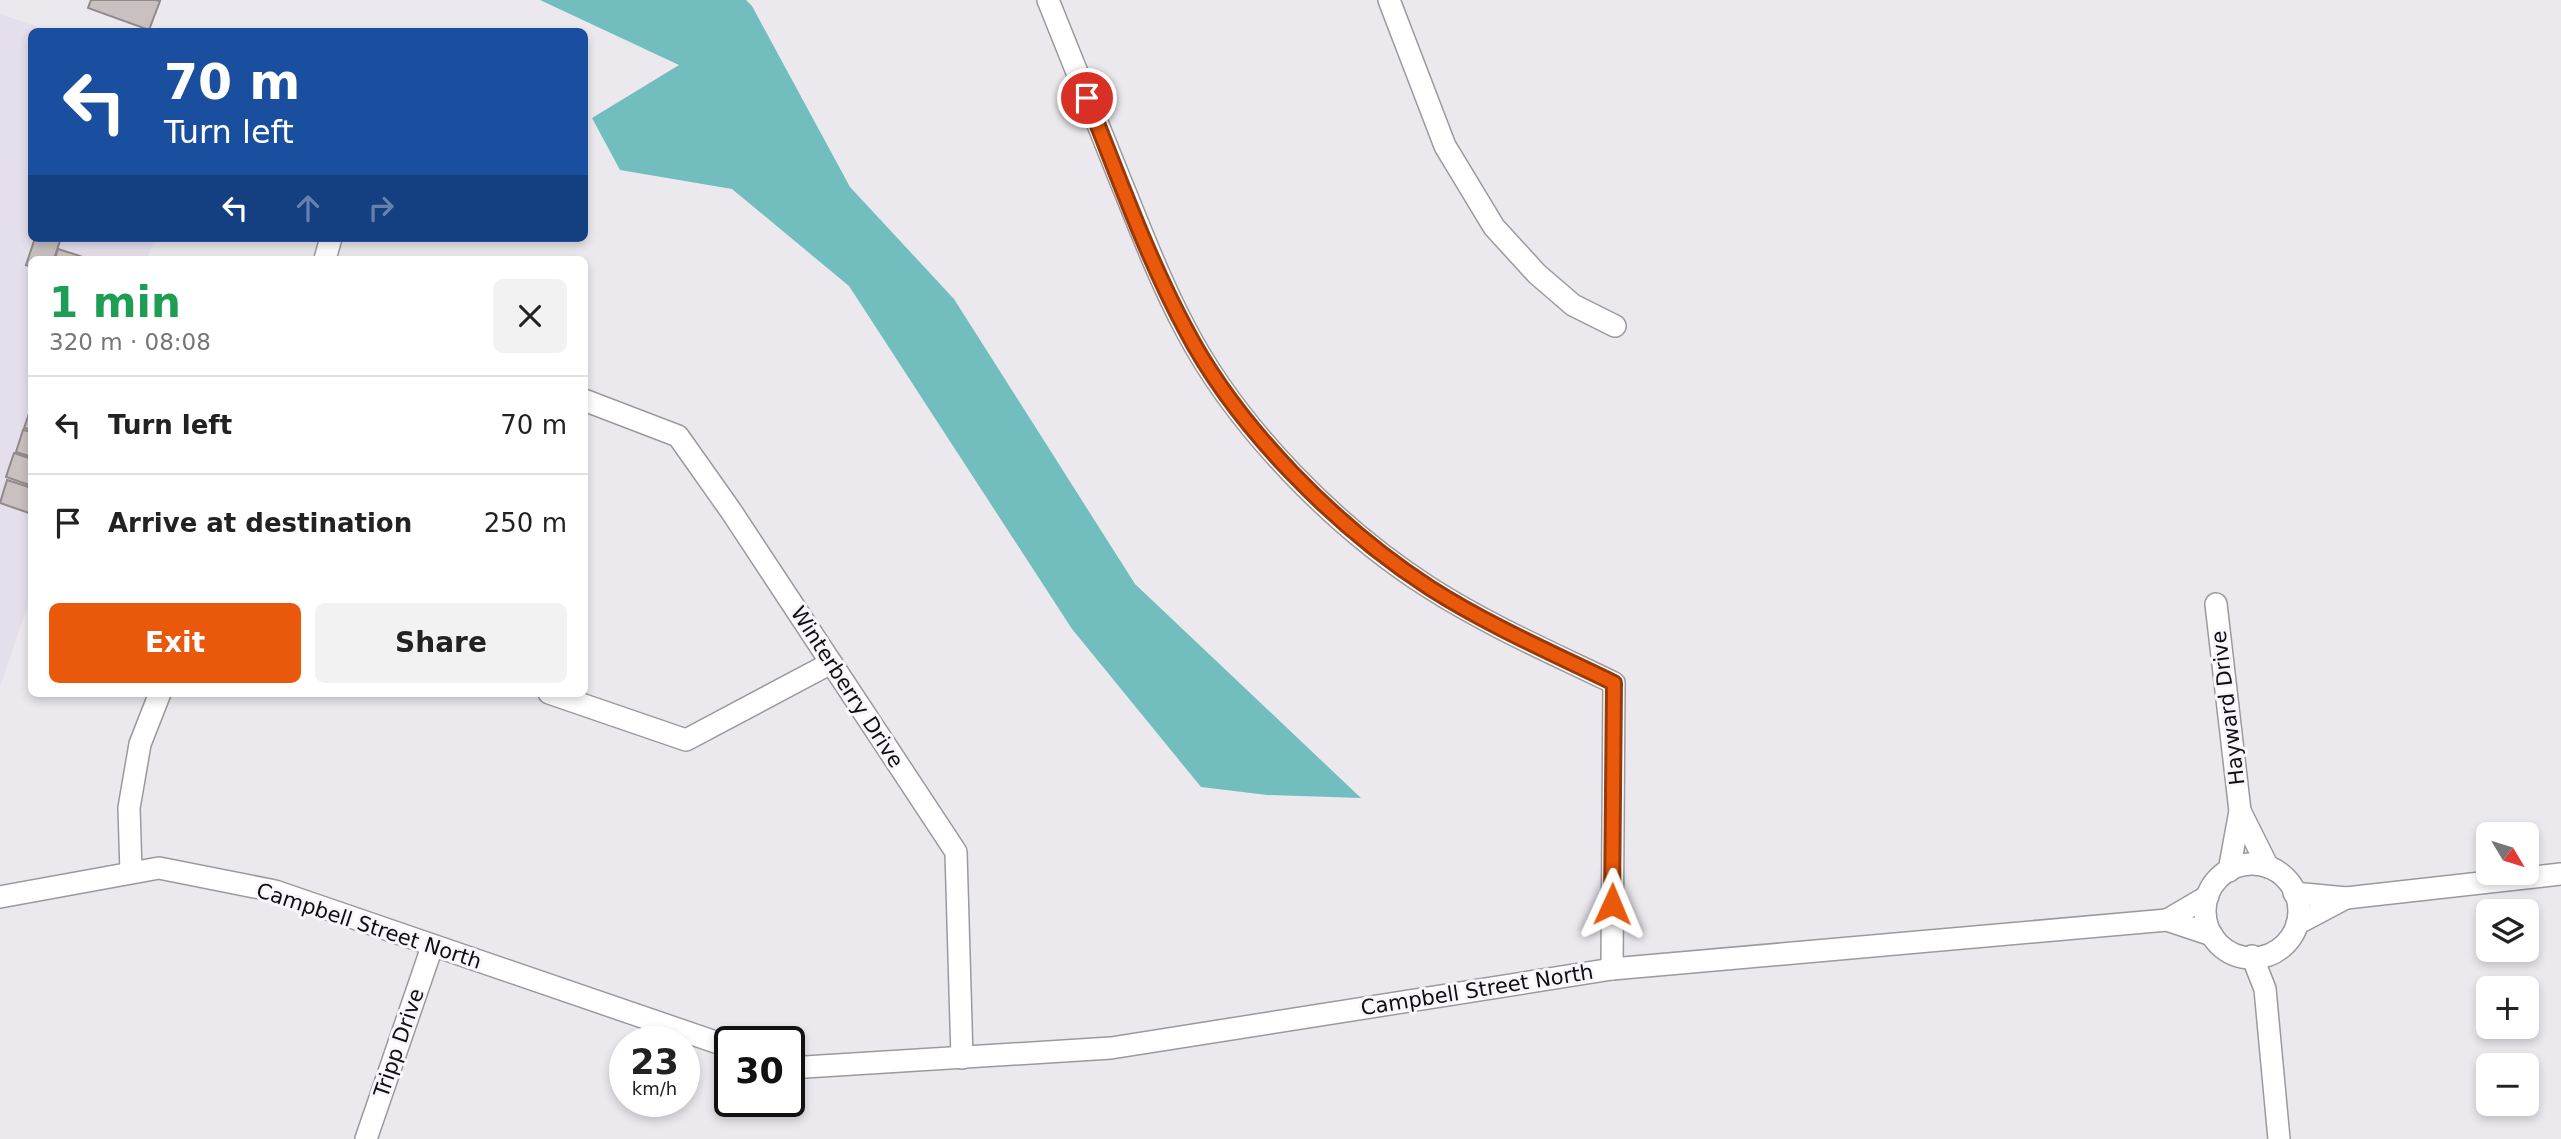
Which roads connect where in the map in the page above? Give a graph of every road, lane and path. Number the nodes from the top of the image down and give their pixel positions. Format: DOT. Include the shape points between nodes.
graph roads {
  1 [pos="1048,0"];
  2 [pos="1389,0"];
  3 [pos="1615,326"];
  4 [pos="588,402"];
  5 [pos="2216,604"];
  6 [pos="831,663"];
  7 [pos="158,697"];
  8 [pos="561,697"];
  9 [pos="2240,811"];
  10 [pos="2268,867"];
  11 [pos="2229,871"];
  12 [pos="131,872"];
  13 [pos="2561,874"];
  14 [pos="2294,894"];
  15 [pos="2208,896"];
  16 [pos="0,897"];
  17 [pos="2346,898"];
  18 [pos="2166,920"];
  19 [pos="2297,924"];
  20 [pos="2212,935"];
  21 [pos="432,947"];
  22 [pos="2279,949"];
  23 [pos="2252,956"];
  24 [pos="1612,969"];
  25 [pos="2265,989"];
  26 [pos="714,1042"];
  27 [pos="962,1058"];
  28 [pos="805,1067"];
  29 [pos="366,1139"];
  30 [pos="2279,1139"];
  1 -- 24 [label="street" via="1162,283 1220,386 1266,446 1358,536 1430,588 1490,623 1614,683"];
  2 -- 3 [label="street" via="1445,146 1494,227 1573,305"];
  4 -- 6 [label="street, Winterberry Drive" via="678,436"];
  5 -- 9 [label="street, Hayward Drive"];
  6 -- 8 [label="street" via="686,740"];
  6 -- 27 [label="street, Winterberry Drive" via="956,852"];
  7 -- 12 [label="street" via="140,744 129,808"];
  9 -- 10 [label="street, Hayward Drive"];
  9 -- 11 [label="street, Hayward Drive"];
  10 -- 11 [label="street" via="2253,864"];
  10 -- 14 [label="street" via="2282,875"];
  11 -- 15 [label="street"];
  12 -- 16 [label="street, Campbell Street North"];
  12 -- 21 [label="street, Campbell Street North" via="159,867 275,891"];
  13 -- 17 [label="street"];
  14 -- 17 [label="street"];
  14 -- 19 [label="street"];
  15 -- 18 [label="street, Campbell Street North"];
  15 -- 20 [label="street" via="2205,915"];
  17 -- 19 [label="street"];
  18 -- 20 [label="street, Campbell Street North"];
  18 -- 24 [label="street, Campbell Street North"];
  19 -- 22 [label="street"];
  20 -- 23 [label="street" via="2229,952 2243,958"];
  21 -- 26 [label="street, Campbell Street North"];
  21 -- 29 [label="street, Tripp Drive"];
  22 -- 23 [label="street"];
  22 -- 25 [label="street"];
  23 -- 25 [label="street"];
  24 -- 27 [label="street, Campbell Street North" via="1111,1048"];
  25 -- 30 [label="street"];
  27 -- 28 [label="street, Campbell Street North"];
}
